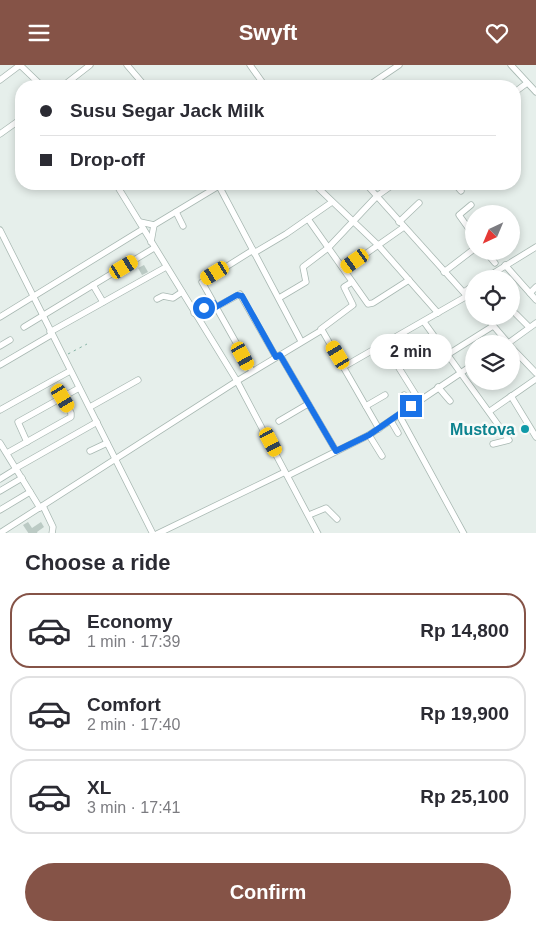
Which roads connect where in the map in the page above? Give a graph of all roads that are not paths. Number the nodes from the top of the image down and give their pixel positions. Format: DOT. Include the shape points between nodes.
graph roads {
  1 [pos="20,65"];
  2 [pos="90,65"];
  3 [pos="127,65"];
  4 [pos="250,65"];
  5 [pos="399,65"];
  6 [pos="511,65"];
  7 [pos="0,80"];
  8 [pos="36,80"];
  9 [pos="71,80"];
  10 [pos="140,80"];
  11 [pos="261,80"];
  12 [pos="377,80"];
  13 [pos="527,83"];
  14 [pos="521,88"];
  15 [pos="536,91"];
  16 [pos="15,123"];
  17 [pos="0,134"];
  18 [pos="120,190"];
  19 [pos="212,190"];
  20 [pos="223,190"];
  21 [pos="320,190"];
  22 [pos="372,190"];
  23 [pos="386,190"];
  24 [pos="377,196"];
  25 [pos="332,202"];
  26 [pos="419,203"];
  27 [pos="465,210"];
  28 [pos="176,212"];
  29 [pos="308,219"];
  30 [pos="352,221"];
  31 [pos="140,222"];
  32 [pos="465,223"];
  33 [pos="154,225"];
  34 [pos="183,225"];
  35 [pos="402,225"];
  36 [pos="143,229"];
  37 [pos="0,230"];
  38 [pos="152,245"];
  39 [pos="378,245"];
  40 [pos="536,247"];
  41 [pos="328,248"];
  42 [pos="254,251"];
  43 [pos="465,256"];
  44 [pos="492,260"];
  45 [pos="495,263"];
  46 [pos="506,265"];
  47 [pos="166,267"];
  48 [pos="344,269"];
  49 [pos="498,270"];
  50 [pos="444,272"];
  51 [pos="408,280"];
  52 [pos="352,282"];
  53 [pos="93,285"];
  54 [pos="536,287"];
  55 [pos="182,292"];
  56 [pos="465,293"];
  57 [pos="530,293"];
  58 [pos="465,295"];
  59 [pos="32,297"];
  60 [pos="279,298"];
  61 [pos="157,299"];
  62 [pos="536,300"];
  63 [pos="103,302"];
  64 [pos="215,305"];
  65 [pos="194,313"];
  66 [pos="438,313"];
  67 [pos="42,316"];
  68 [pos="0,317"];
  69 [pos="520,318"];
  70 [pos="424,322"];
  71 [pos="536,323"];
  72 [pos="493,326"];
  73 [pos="24,327"];
  74 [pos="529,327"];
  75 [pos="321,329"];
  76 [pos="51,333"];
  77 [pos="500,335"];
  78 [pos="519,335"];
  79 [pos="10,340"];
  80 [pos="301,341"];
  81 [pos="437,341"];
  82 [pos="384,344"];
  83 [pos="0,346"];
  84 [pos="448,355"];
  85 [pos="278,356"];
  86 [pos="414,356"];
  87 [pos="520,356"];
  88 [pos="0,365"];
  89 [pos="345,366"];
  90 [pos="465,370"];
  91 [pos="70,371"];
  92 [pos="252,371"];
  93 [pos="461,372"];
  94 [pos="536,373"];
  95 [pos="138,380"];
  96 [pos="237,381"];
  97 [pos="534,381"];
  98 [pos="438,387"];
  99 [pos="79,388"];
  100 [pos="536,388"];
  101 [pos="385,395"];
  102 [pos="404,395"];
  103 [pos="511,396"];
  104 [pos="63,398"];
  105 [pos="419,400"];
  106 [pos="450,401"];
  107 [pos="308,405"];
  108 [pos="366,406"];
  109 [pos="411,406"];
  110 [pos="90,407"];
  111 [pos="0,411"];
  112 [pos="490,411"];
  113 [pos="399,415"];
  114 [pos="279,421"];
  115 [pos="391,421"];
  116 [pos="97,422"];
  117 [pos="379,429"];
  118 [pos="398,433"];
  119 [pos="369,435"];
  120 [pos="536,437"];
  121 [pos="27,442"];
  122 [pos="0,443"];
  123 [pos="107,443"];
  124 [pos="493,444"];
  125 [pos="90,451"];
  126 [pos="336,451"];
  127 [pos="3,453"];
  128 [pos="382,456"];
  129 [pos="114,459"];
  130 [pos="16,469"];
  131 [pos="286,474"];
  132 [pos="22,478"];
  133 [pos="0,479"];
  134 [pos="0,491"];
  135 [pos="30,491"];
  136 [pos="41,507"];
  137 [pos="0,510"];
  138 [pos="309,515"];
  139 [pos="337,519"];
  140 [pos="314,525"];
  141 [pos="0,533"];
  142 [pos="52,533"];
  143 [pos="155,533"];
  144 [pos="313,533"];
  145 [pos="318,533"];
  146 [pos="464,533"];
  1 -- 7 [label="street"];
  1 -- 8 [label="street"];
  2 -- 9 [label="street"];
  3 -- 10 [label="street"];
  4 -- 11 [label="street"];
  5 -- 12 [label="street"];
  6 -- 13 [label="street"];
  13 -- 14 [label="street"];
  13 -- 15 [label="street"];
  16 -- 17 [label="street"];
  18 -- 31 [label="street"];
  19 -- 28 [label="street"];
  20 -- 42 [label="street"];
  21 -- 25 [label="street"];
  22 -- 24 [label="street"];
  23 -- 24 [label="street"];
  24 -- 30 [label="street"];
  24 -- 35 [label="street"];
  25 -- 29 [label="street"];
  25 -- 30 [label="street"];
  26 -- 35 [label="street"];
  27 -- 32 [label="street" via="459,215"];
  28 -- 33 [label="street"];
  28 -- 34 [label="street"];
  29 -- 41 [label="street"];
  29 -- 42 [label="street"];
  30 -- 39 [label="street"];
  30 -- 41 [label="street"];
  31 -- 33 [label="street"];
  31 -- 36 [label="street"];
  33 -- 38 [label="street"];
  35 -- 39 [label="street"];
  35 -- 50 [label="street"];
  36 -- 38 [label="street"];
  36 -- 59 [label="street"];
  37 -- 59 [label="street"];
  38 -- 47 [label="street"];
  38 -- 53 [label="street"];
  39 -- 48 [label="street"];
  39 -- 51 [label="street"];
  40 -- 46 [label="street"];
  41 -- 48 [label="street"];
  41 -- 60 [label="street" via="303,267 306,282"];
  42 -- 60 [label="street"];
  42 -- 64 [label="street" via="202,280"];
  43 -- 50 [label="street"];
  44 -- 45 [label="street"];
  46 -- 49 [label="street"];
  46 -- 57 [label="street"];
  47 -- 55 [label="street"];
  47 -- 63 [label="street"];
  48 -- 52 [label="street"];
  50 -- 56 [label="street"];
  51 -- 52 [label="street" via="370,305"];
  51 -- 66 [label="street"];
  52 -- 75 [label="street" via="344,287 353,305"];
  53 -- 63 [label="street"];
  53 -- 67 [label="street"];
  54 -- 57 [label="street"];
  55 -- 61 [label="street" via="173,298 163,296"];
  55 -- 65 [label="street"];
  57 -- 62 [label="street"];
  58 -- 66 [label="street"];
  59 -- 67 [label="street"];
  59 -- 68 [label="street"];
  60 -- 80 [label="street"];
  63 -- 76 [label="street"];
  64 -- 65 [label="street"];
  64 -- 85 [label="street" via="240,294"];
  64 -- 92 [label="street"];
  65 -- 96 [label="street"];
  66 -- 70 [label="street"];
  67 -- 73 [label="street"];
  67 -- 76 [label="street"];
  69 -- 74 [label="street"];
  70 -- 81 [label="street"];
  70 -- 82 [label="street"];
  71 -- 74 [label="street"];
  72 -- 77 [label="street"];
  72 -- 84 [label="street"];
  74 -- 78 [label="street"];
  75 -- 80 [label="street"];
  75 -- 89 [label="street"];
  76 -- 88 [label="street"];
  76 -- 91 [label="street"];
  79 -- 83 [label="street"];
  80 -- 85 [label="street"];
  81 -- 84 [label="street"];
  81 -- 86 [label="street"];
  82 -- 89 [label="street"];
  82 -- 105 [label="street"];
  84 -- 93 [label="street"];
  85 -- 92 [label="street"];
  85 -- 107 [label="street"];
  87 -- 94 [label="street"];
  89 -- 108 [label="street"];
  90 -- 93 [label="street"];
  91 -- 99 [label="street"];
  91 -- 111 [label="street"];
  92 -- 96 [label="street"];
  93 -- 98 [label="street"];
  93 -- 112 [label="street"];
  95 -- 110 [label="street"];
  96 -- 129 [label="street"];
  96 -- 131 [label="street"];
  97 -- 100 [label="street"];
  97 -- 103 [label="street"];
  98 -- 105 [label="street"];
  98 -- 106 [label="street"];
  99 -- 104 [label="street"];
  99 -- 110 [label="street"];
  101 -- 108 [label="street"];
  102 -- 109 [label="street"];
  103 -- 112 [label="street"];
  103 -- 120 [label="street"];
  104 -- 121 [label="street" via="70,417"];
  104 -- 121 [label="street" via="18,422"];
  105 -- 109 [label="street"];
  107 -- 114 [label="street"];
  107 -- 126 [label="street"];
  108 -- 117 [label="street"];
  109 -- 113 [label="street"];
  110 -- 116 [label="street"];
  112 -- 124 [label="street" via="509,441"];
  113 -- 115 [label="street"];
  113 -- 146 [label="street"];
  115 -- 117 [label="street"];
  115 -- 118 [label="street"];
  116 -- 123 [label="street"];
  116 -- 130 [label="street"];
  117 -- 119 [label="street"];
  119 -- 126 [label="street"];
  119 -- 128 [label="street"];
  121 -- 127 [label="street"];
  122 -- 127 [label="street"];
  123 -- 125 [label="street"];
  123 -- 129 [label="street"];
  126 -- 131 [label="street"];
  127 -- 130 [label="street"];
  129 -- 136 [label="street"];
  129 -- 143 [label="street"];
  130 -- 132 [label="street"];
  130 -- 133 [label="street"];
  131 -- 138 [label="street"];
  131 -- 143 [label="street"];
  132 -- 134 [label="street"];
  132 -- 135 [label="street"];
  135 -- 136 [label="street"];
  135 -- 137 [label="street"];
  136 -- 141 [label="street"];
  136 -- 142 [label="street" via="53,527"];
  138 -- 139 [label="street" via="326,507"];
  138 -- 140 [label="street"];
  140 -- 144 [label="street"];
  140 -- 145 [label="street"];
}
